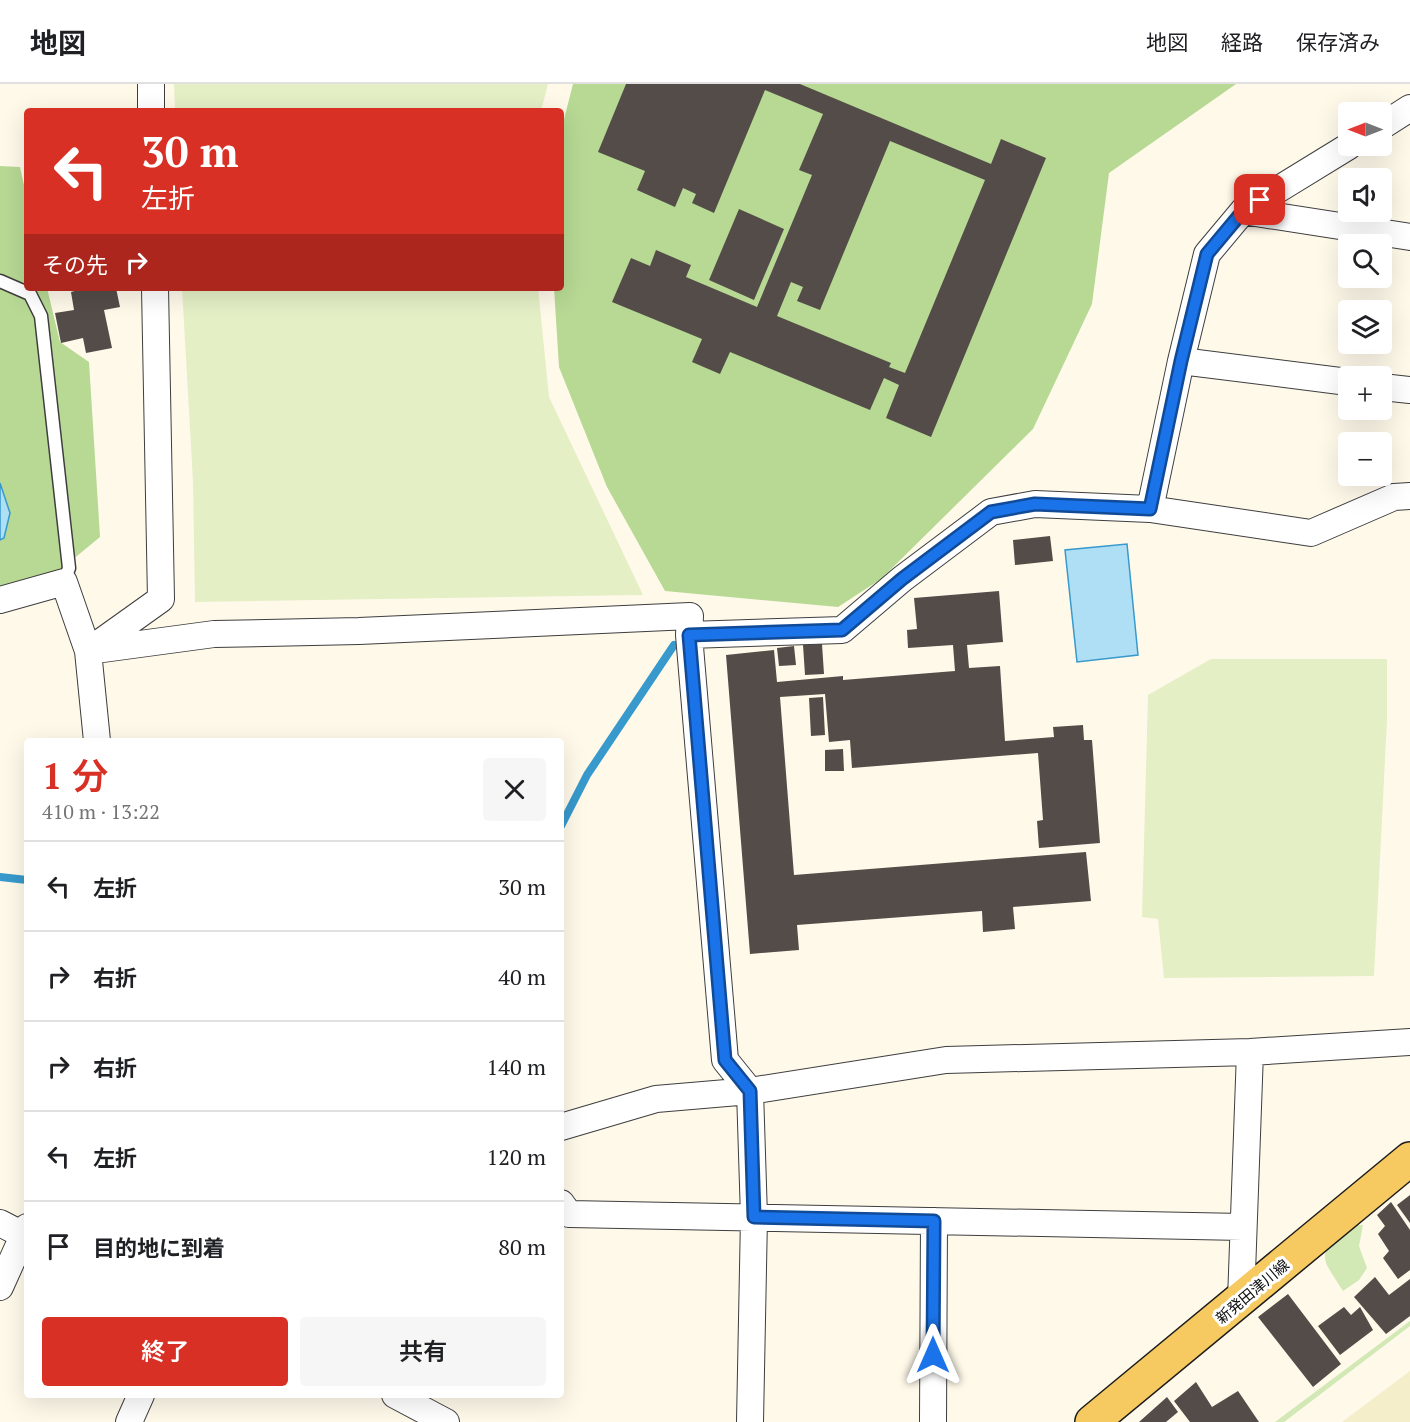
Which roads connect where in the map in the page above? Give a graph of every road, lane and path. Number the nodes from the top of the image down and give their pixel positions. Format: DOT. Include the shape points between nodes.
graph roads {
  1 [pos="150,84"];
  2 [pos="151,108"];
  3 [pos="1410,108"];
  4 [pos="1392,120"];
  5 [pos="1338,153"];
  6 [pos="1243,211"];
  7 [pos="1410,237"];
  8 [pos="0,281"];
  9 [pos="154,291"];
  10 [pos="1181,361"];
  11 [pos="1338,381"];
  12 [pos="1392,388"];
  13 [pos="1410,390"];
  14 [pos="1410,496"];
  15 [pos="1150,509"];
  16 [pos="64,582"];
  17 [pos="0,600"];
  18 [pos="689,635"];
  19 [pos="88,651"];
  20 [pos="97,738"];
  21 [pos="1410,1042"];
  22 [pos="1250,1052"];
  23 [pos="750,1091"];
  24 [pos="564,1126"];
  25 [pos="1410,1159"];
  26 [pos="564,1207"];
  27 [pos="754,1217"];
  28 [pos="934,1221"];
  29 [pos="0,1223"];
  30 [pos="1243,1227"];
  31 [pos="24,1232"];
  32 [pos="24,1237"];
  33 [pos="0,1287"];
  34 [pos="1241,1300"];
  35 [pos="140,1398"];
  36 [pos="401,1398"];
  37 [pos="129,1422"];
  38 [pos="446,1422"];
  39 [pos="750,1422"];
  40 [pos="933,1422"];
  41 [pos="1092,1422"];
  1 -- 2 [label="street"];
  3 -- 4 [label="street"];
  5 -- 6 [label="street"];
  6 -- 7 [label="street"];
  6 -- 10 [label="street" via="1207,254"];
  8 -- 16 [label="lane" via="30,294 41,316 69,568"];
  9 -- 19 [label="street" via="161,599"];
  10 -- 11 [label="street"];
  10 -- 15 [label="street"];
  12 -- 13 [label="street"];
  14 -- 15 [label="street" via="1394,497 1311,533"];
  15 -- 18 [label="street" via="1035,504 991,512 842,630"];
  16 -- 17 [label="street"];
  16 -- 19 [label="street"];
  18 -- 19 [label="street" via="690,616 214,634"];
  18 -- 23 [label="street" via="725,1060"];
  19 -- 20 [label="street"];
  21 -- 22 [label="street"];
  22 -- 23 [label="street" via="946,1060"];
  22 -- 30 [label="street"];
  23 -- 24 [label="street" via="656,1099"];
  23 -- 27 [label="street"];
  25 -- 34 [label="main road, 新発田津川線"];
  26 -- 27 [label="street" via="569,1214"];
  27 -- 28 [label="street"];
  27 -- 39 [label="street"];
  28 -- 30 [label="street"];
  28 -- 40 [label="street"];
  29 -- 31 [label="street"];
  30 -- 34 [label="street"];
  32 -- 33 [label="street"];
  34 -- 41 [label="main road, 新発田津川線"];
  35 -- 37 [label="street"];
  36 -- 38 [label="street"];
}
